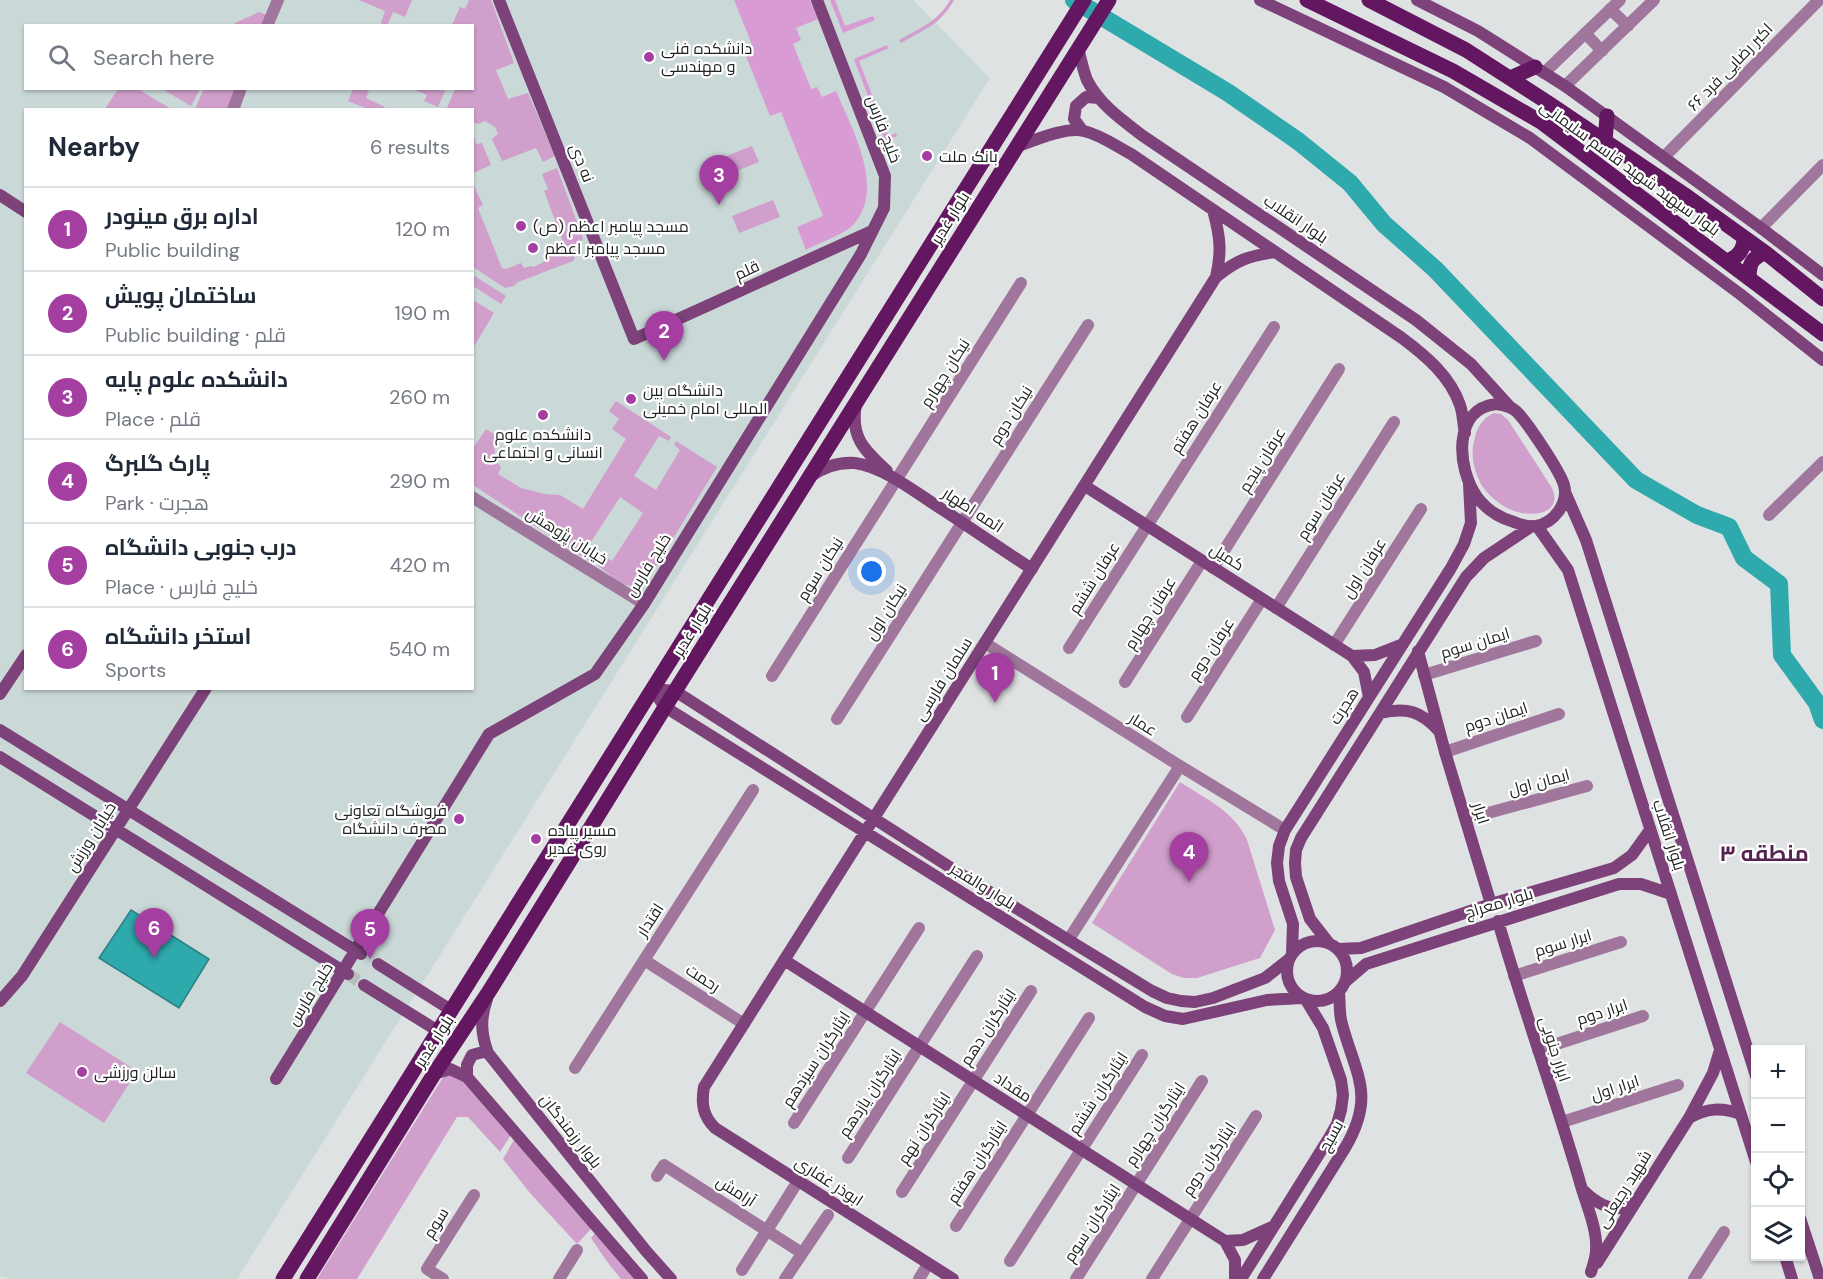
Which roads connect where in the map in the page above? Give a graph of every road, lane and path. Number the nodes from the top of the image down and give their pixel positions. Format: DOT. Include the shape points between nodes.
graph roads {
  1 [pos="278,0"];
  2 [pos="499,0"];
  3 [pos="818,0"];
  4 [pos="1084,0"];
  5 [pos="1109,0"];
  6 [pos="1260,0"];
  7 [pos="1307,0"];
  8 [pos="1369,0"];
  9 [pos="1417,0"];
  10 [pos="1620,0"];
  11 [pos="1654,0"];
  12 [pos="1819,0"];
  13 [pos="1610,9"];
  14 [pos="268,24"];
  15 [pos="1628,26"];
  16 [pos="1585,33"];
  17 [pos="1078,48"];
  18 [pos="1602,51"];
  19 [pos="1540,70"];
  20 [pos="1510,78"];
  21 [pos="1565,86"];
  22 [pos="241,90"];
  23 [pos="1099,98"];
  24 [pos="234,108"];
  25 [pos="1607,116"];
  26 [pos="1082,130"];
  27 [pos="1605,142"];
  28 [pos="1016,147"];
  29 [pos="1664,157"];
  30 [pos="1823,165"];
  31 [pos="0,195"];
  32 [pos="1213,210"];
  33 [pos="24,211"];
  34 [pos="1761,228"];
  35 [pos="872,231"];
  36 [pos="1744,238"];
  37 [pos="1275,252"];
  38 [pos="1766,254"];
  39 [pos="1726,261"];
  40 [pos="1823,275"];
  41 [pos="1216,277"];
  42 [pos="1750,279"];
  43 [pos="1021,283"];
  44 [pos="1823,299"];
  45 [pos="1088,325"];
  46 [pos="1274,327"];
  47 [pos="1823,334"];
  48 [pos="634,339"];
  49 [pos="1823,360"];
  50 [pos="1339,369"];
  51 [pos="856,403"];
  52 [pos="1511,408"];
  53 [pos="1394,422"];
  54 [pos="1465,433"];
  55 [pos="1823,462"];
  56 [pos="809,477"];
  57 [pos="896,480"];
  58 [pos="1469,484"];
  59 [pos="1085,486"];
  60 [pos="1565,492"];
  61 [pos="474,498"];
  62 [pos="1421,509"];
  63 [pos="1769,515"];
  64 [pos="962,523"];
  65 [pos="1147,526"];
  66 [pos="1534,526"];
  67 [pos="1208,565"];
  68 [pos="1032,569"];
  69 [pos="1263,599"];
  70 [pos="644,604"];
  71 [pos="1276,608"];
  72 [pos="1536,641"];
  73 [pos="986,643"];
  74 [pos="1403,644"];
  75 [pos="1334,645"];
  76 [pos="1069,648"];
  77 [pos="1418,651"];
  78 [pos="1352,656"];
  79 [pos="24,658"];
  80 [pos="1424,675"];
  81 [pos="772,676"];
  82 [pos="1125,682"];
  83 [pos="652,689"];
  84 [pos="205,690"];
  85 [pos="675,691"];
  86 [pos="0,694"];
  87 [pos="1370,697"];
  88 [pos="665,708"];
  89 [pos="1380,713"];
  90 [pos="1559,714"];
  91 [pos="1187,717"];
  92 [pos="837,719"];
  93 [pos="0,730"];
  94 [pos="1440,732"];
  95 [pos="1445,752"];
  96 [pos="0,757"];
  97 [pos="1180,766"];
  98 [pos="1587,786"];
  99 [pos="753,790"];
  100 [pos="128,810"];
  101 [pos="874,818"];
  102 [pos="1466,819"];
  103 [pos="116,830"];
  104 [pos="1285,830"];
  105 [pos="1650,830"];
  106 [pos="865,832"];
  107 [pos="1301,838"];
  108 [pos="1614,868"];
  109 [pos="1618,884"];
  110 [pos="1671,894"];
  111 [pos="1491,904"];
  112 [pos="1498,921"];
  113 [pos="919,928"];
  114 [pos="1069,939"];
  115 [pos="1621,942"];
  116 [pos="1333,945"];
  117 [pos="359,953"];
  118 [pos="977,956"];
  119 [pos="1290,957"];
  120 [pos="644,960"];
  121 [pos="784,960"];
  122 [pos="378,964"];
  123 [pos="345,973"];
  124 [pos="1514,976"];
  125 [pos="364,985"];
  126 [pos="1342,987"];
  127 [pos="490,990"];
  128 [pos="1031,991"];
  129 [pos="1304,999"];
  130 [pos="0,1001"];
  131 [pos="451,1010"];
  132 [pos="865,1012"];
  133 [pos="1643,1016"];
  134 [pos="1089,1018"];
  135 [pos="744,1024"];
  136 [pos="438,1031"];
  137 [pos="919,1047"];
  138 [pos="1538,1050"];
  139 [pos="1720,1050"];
  140 [pos="488,1053"];
  141 [pos="1142,1055"];
  142 [pos="1751,1063"];
  143 [pos="575,1068"];
  144 [pos="434,1074"];
  145 [pos="467,1077"];
  146 [pos="276,1079"];
  147 [pos="973,1081"];
  148 [pos="1202,1081"];
  149 [pos="1678,1085"];
  150 [pos="702,1100"];
  151 [pos="1740,1114"];
  152 [pos="1027,1115"];
  153 [pos="1256,1116"];
  154 [pos="1689,1118"];
  155 [pos="1562,1122"];
  156 [pos="794,1123"];
  157 [pos="1081,1150"];
  158 [pos="1752,1153"];
  159 [pos="848,1158"];
  160 [pos="657,1176"];
  161 [pos="798,1181"];
  162 [pos="1136,1185"];
  163 [pos="1581,1188"];
  164 [pos="1642,1191"];
  165 [pos="902,1192"];
  166 [pos="474,1195"];
  167 [pos="828,1215"];
  168 [pos="1190,1219"];
  169 [pos="956,1226"];
  170 [pos="1274,1226"];
  171 [pos="767,1230"];
  172 [pos="1724,1232"];
  173 [pos="1805,1233"];
  174 [pos="1225,1241"];
  175 [pos="577,1250"];
  176 [pos="802,1252"];
  177 [pos="1010,1261"];
  178 [pos="1786,1261"];
  179 [pos="928,1264"];
  180 [pos="741,1270"];
  181 [pos="1589,1276"];
  182 [pos="284,1279"];
  183 [pos="307,1279"];
  184 [pos="443,1279"];
  185 [pos="560,1279"];
  186 [pos="642,1279"];
  187 [pos="671,1279"];
  188 [pos="785,1279"];
  189 [pos="919,1279"];
  190 [pos="953,1279"];
  191 [pos="1076,1279"];
  192 [pos="1152,1279"];
  193 [pos="1235,1279"];
  194 [pos="1241,1279"];
  195 [pos="1263,1279"];
  196 [pos="1694,1279"];
  197 [pos="1792,1279"];
  198 [pos="1820,1279"];
  1 -- 14 [label="street"];
  2 -- 48 [label="street, نه دی"];
  3 -- 35 [label="street, خلیج فارس" via="885,176 884,208"];
  4 -- 83 [label="main road, بلوار غدیر"];
  5 -- 17 [label="main road, بلوار غدیر"];
  6 -- 49 [label="street" via="1444,87 1530,138"];
  7 -- 39 [label="main road, بلوار سپهبد شهید قاسم سلیمانی" via="1453,71 1541,122"];
  8 -- 20 [label="main road, بلوار سپهبد شهید قاسم سلیمانی" via="1466,50"];
  9 -- 19 [label="street" via="1478,31"];
  10 -- 13 [label="street"];
  11 -- 15 [label="street"];
  12 -- 29 [label="street, ۶۶ اکبر رضایی فرد"];
  13 -- 15 [label="street"];
  13 -- 16 [label="street"];
  15 -- 18 [label="street"];
  16 -- 18 [label="street"];
  16 -- 19 [label="street"];
  17 -- 23 [label="street, بلوار انقلاب" via="1087,80"];
  17 -- 28 [label="main road, بلوار غدیر"];
  18 -- 21 [label="street"];
  19 -- 20 [label="main road"];
  19 -- 21 [label="street"];
  20 -- 27 [label="main road, بلوار سپهبد شهید قاسم سلیمانی"];
  21 -- 25 [label="street"];
  22 -- 24 [label="street"];
  23 -- 26 [label="street" via="1086,97 1076,106 1074,119"];
  23 -- 52 [label="street, بلوار انقلاب" via="1143,136 1416,320 1471,364"];
  25 -- 27 [label="main road"];
  25 -- 29 [label="street"];
  26 -- 28 [label="street" via="1060,132"];
  26 -- 32 [label="street" via="1131,154"];
  27 -- 36 [label="main road, بلوار سپهبد شهید قاسم سلیمانی"];
  28 -- 51 [label="main road, بلوار غدیر"];
  29 -- 34 [label="street"];
  30 -- 34 [label="street"];
  31 -- 33 [label="street"];
  32 -- 37 [label="street"];
  32 -- 41 [label="street, سلمان فارسی" via="1221,255"];
  34 -- 40 [label="street"];
  35 -- 48 [label="street, قلم"];
  35 -- 70 [label="street, خلیج فارس"];
  36 -- 38 [label="main road, بلوار سپهبد شهید قاسم سلیمانی"];
  36 -- 39 [label="main road" via="1740,253"];
  37 -- 41 [label="street, سلمان فارسی" via="1232,264"];
  37 -- 54 [label="street" via="1429,358 1461,406"];
  38 -- 42 [label="main road" via="1752,262"];
  38 -- 44 [label="main road, بلوار سپهبد شهید قاسم سلیمانی"];
  39 -- 42 [label="main road, بلوار سپهبد شهید قاسم سلیمانی"];
  41 -- 59 [label="street, سلمان فارسی"];
  42 -- 47 [label="main road, بلوار سپهبد شهید قاسم سلیمانی"];
  43 -- 57 [label="street, نیکان چهارم"];
  45 -- 64 [label="street, نیکان دوم"];
  46 -- 65 [label="street, عرفان هفتم"];
  50 -- 67 [label="street, عرفان پنجم"];
  51 -- 56 [label="main road, بلوار غدیر"];
  51 -- 57 [label="street, ائمه اطهار" via="858,439"];
  52 -- 54 [label="street" via="1496,404 1481,408 1469,418"];
  52 -- 60 [label="street" via="1542,447"];
  53 -- 71 [label="street, عرفان سوم"];
  54 -- 58 [label="street" via="1463,467"];
  55 -- 63 [label="street"];
  56 -- 57 [label="street, ائمه اطهار" via="844,463 869,467"];
  56 -- 85 [label="main road, بلوار غدیر"];
  57 -- 64 [label="street, ائمه اطهار"];
  57 -- 81 [label="street, نیکان سوم"];
  58 -- 66 [label="street" via="1490,511 1521,525"];
  58 -- 74 [label="street, هجرت" via="1471,524 1464,544"];
  59 -- 65 [label="street, کمیل"];
  59 -- 68 [label="street, سلمان فارسی"];
  60 -- 66 [label="street" via="1557,514"];
  60 -- 142 [label="street, بلوار انقلاب" via="1586,540"];
  61 -- 70 [label="street, خیابان پژوهش"];
  62 -- 75 [label="street, عرفان اول"];
  64 -- 68 [label="street, ائمه اطهار"];
  64 -- 92 [label="street, نیکان اول"];
  65 -- 67 [label="street, کمیل"];
  65 -- 76 [label="street, عرفان ششم"];
  66 -- 77 [label="street, هجرت" via="1484,558 1466,577"];
  66 -- 105 [label="street, بلوار انقلاب" via="1568,570"];
  67 -- 69 [label="street, کمیل"];
  67 -- 82 [label="street, عرفان چهارم"];
  68 -- 73 [label="street, سلمان فارسی"];
  69 -- 71 [label="street, کمیل"];
  69 -- 91 [label="street, عرفان دوم"];
  70 -- 117 [label="street, خلیج فارس" via="595,674 489,734"];
  71 -- 75 [label="street, کمیل"];
  72 -- 80 [label="street, ایمان سوم"];
  73 -- 97 [label="street, عمار"];
  73 -- 101 [label="street, سلمان فارسی"];
  74 -- 78 [label="street" via="1375,655"];
  74 -- 87 [label="street, هجرت"];
  75 -- 78 [label="street, کمیل"];
  77 -- 80 [label="street, ابرار"];
  77 -- 89 [label="street, هجرت"];
  78 -- 87 [label="street" via="1364,672"];
  79 -- 86 [label="street"];
  80 -- 94 [label="street, ابرار"];
  83 -- 85 [label="street"];
  83 -- 88 [label="street"];
  83 -- 131 [label="main road, بلوار غدیر"];
  84 -- 100 [label="street, خیابان ورزش"];
  85 -- 88 [label="main road, بلوار غدیر"];
  85 -- 101 [label="street, بلوار والفجر"];
  87 -- 104 [label="street, هجرت"];
  88 -- 106 [label="street, بلوار والفجر"];
  88 -- 127 [label="main road, بلوار غدیر"];
  89 -- 94 [label="street" via="1414,712"];
  89 -- 107 [label="street, هجرت"];
  90 -- 95 [label="street, ایمان دوم"];
  93 -- 100 [label="street"];
  94 -- 95 [label="street, ابرار"];
  95 -- 102 [label="street, ابرار"];
  96 -- 103 [label="street"];
  97 -- 104 [label="street, عمار"];
  97 -- 114 [label="street"];
  98 -- 102 [label="street, ایمان اول"];
  99 -- 120 [label="street, اقتدار"];
  100 -- 103 [label="street, خیابان ورزش"];
  100 -- 117 [label="street"];
  101 -- 106 [label="street, سلمان فارسی"];
  101 -- 114 [label="street, بلوار والفجر"];
  102 -- 111 [label="street, ابرار"];
  103 -- 123 [label="street"];
  103 -- 130 [label="street, خیابان ورزش" via="22,976"];
  104 -- 107 [label="street"];
  104 -- 119 [label="street, هجرت" via="1277,863 1293,924"];
  105 -- 108 [label="street, بلوار معراج" via="1632,855"];
  105 -- 110 [label="street, بلوار انقلاب"];
  106 -- 121 [label="street, سلمان فارسی"];
  106 -- 129 [label="street, بلوار والفجر" via="1165,1016 1183,1020 1267,1000"];
  107 -- 116 [label="street, هجرت" via="1296,850 1296,877 1310,919"];
  108 -- 109 [label="street" via="1619,875"];
  108 -- 111 [label="street, بلوار معراج"];
  109 -- 110 [label="street, بلوار معراج" via="1641,884"];
  109 -- 112 [label="street, بلوار معراج"];
  110 -- 139 [label="street, بلوار انقلاب"];
  111 -- 116 [label="street, بلوار معراج" via="1360,948"];
  112 -- 124 [label="street, ابرار جنوبی"];
  112 -- 126 [label="street, بلوار معراج" via="1365,963"];
  113 -- 132 [label="street, ایثارگران سیزدهم"];
  114 -- 119 [label="street, بلوار والفجر" via="1152,991 1180,1001 1213,998 1265,978"];
  115 -- 124 [label="street, ابرار سوم"];
  116 -- 119 [label="street" via="1308,941"];
  116 -- 126 [label="street" via="1345,958 1348,970"];
  117 -- 123 [label="street, خلیج فارس"];
  118 -- 137 [label="street, ایثارگران یازدهم"];
  119 -- 129 [label="street" via="1286,975 1291,988"];
  120 -- 135 [label="street, رحمت"];
  120 -- 143 [label="street, اقتدار"];
  121 -- 132 [label="street, مقداد"];
  121 -- 135 [label="street, سلمان فارسی"];
  122 -- 131 [label="street"];
  123 -- 146 [label="street, خلیج فارس"];
  124 -- 138 [label="street, ابرار جنوبی"];
  125 -- 136 [label="street"];
  126 -- 129 [label="street" via="1329,999"];
  126 -- 195 [label="street, بسیج" via="1341,1022 1360,1076 1360,1114 1350,1140"];
  127 -- 140 [label="street, بلوار رزمندگان" via="481,1025"];
  127 -- 144 [label="main road, بلوار غدیر"];
  128 -- 147 [label="street, ایثارگران دهم"];
  129 -- 170 [label="street, بسیج" via="1323,1028 1343,1095 1337,1124"];
  131 -- 136 [label="main road, بلوار غدیر"];
  132 -- 137 [label="street, مقداد"];
  132 -- 156 [label="street, ایثارگران سیزدهم"];
  133 -- 138 [label="street, ابرار دوم"];
  134 -- 152 [label="street, ایثارگران هفتم"];
  135 -- 150 [label="street, سلمان فارسی" via="704,1087"];
  136 -- 182 [label="main road, بلوار غدیر"];
  137 -- 147 [label="street, مقداد"];
  137 -- 159 [label="street, ایثارگران یازدهم"];
  138 -- 155 [label="street, ابرار جنوبی"];
  139 -- 151 [label="street, بلوار انقلاب"];
  139 -- 154 [label="street, شهید رجبعلی" via="1713,1073"];
  140 -- 145 [label="street" via="472,1055"];
  140 -- 187 [label="street, بلوار رزمندگان"];
  141 -- 157 [label="street, ایثارگران ششم"];
  144 -- 145 [label="street" via="450,1069"];
  144 -- 183 [label="main road, بلوار غدیر"];
  145 -- 186 [label="street"];
  147 -- 152 [label="street, مقداد"];
  147 -- 165 [label="street, ایثارگران نهم"];
  148 -- 162 [label="street, ایثارگران چهارم"];
  149 -- 155 [label="street, ابرار اول"];
  150 -- 161 [label="street, ابوذر غفاری" via="703,1110 716,1128"];
  151 -- 154 [label="street" via="1720,1108"];
  151 -- 158 [label="street, بلوار انقلاب"];
  152 -- 157 [label="street, مقداد"];
  152 -- 169 [label="street, ایثارگران هفتم"];
  153 -- 168 [label="street, ایثارگران دوم"];
  154 -- 164 [label="street, شهید رجبعلی"];
  155 -- 163 [label="street, ابرار جنوبی"];
  157 -- 162 [label="street, مقداد"];
  157 -- 177 [label="street, ایثارگران ششم"];
  160 -- 171 [label="street, آرامش" via="664,1165"];
  161 -- 171 [label="street"];
  161 -- 179 [label="street, ابوذر غفاری"];
  162 -- 168 [label="street, مقداد"];
  162 -- 191 [label="street, ایثارگران سوم"];
  163 -- 164 [label="street" via="1594,1201 1611,1207 1625,1206"];
  163 -- 181 [label="street, ابرار جنوبی" via="1597,1249"];
  164 -- 181 [label="street, شهید رجبعلی"];
  166 -- 184 [label="street, سوم" via="427,1269"];
  167 -- 176 [label="street"];
  168 -- 174 [label="street, مقداد"];
  168 -- 192 [label="street, ایثارگران دوم"];
  170 -- 174 [label="street" via="1243,1240"];
  170 -- 194 [label="street, بسیج"];
  171 -- 176 [label="street, آرامش"];
  171 -- 180 [label="street"];
  172 -- 196 [label="street"];
  173 -- 198 [label="street"];
  174 -- 193 [label="street" via="1235,1260"];
  175 -- 185 [label="street"];
  176 -- 188 [label="street"];
  178 -- 197 [label="street"];
  179 -- 189 [label="street"];
  179 -- 190 [label="street, ابوذر غفاری"];
}
